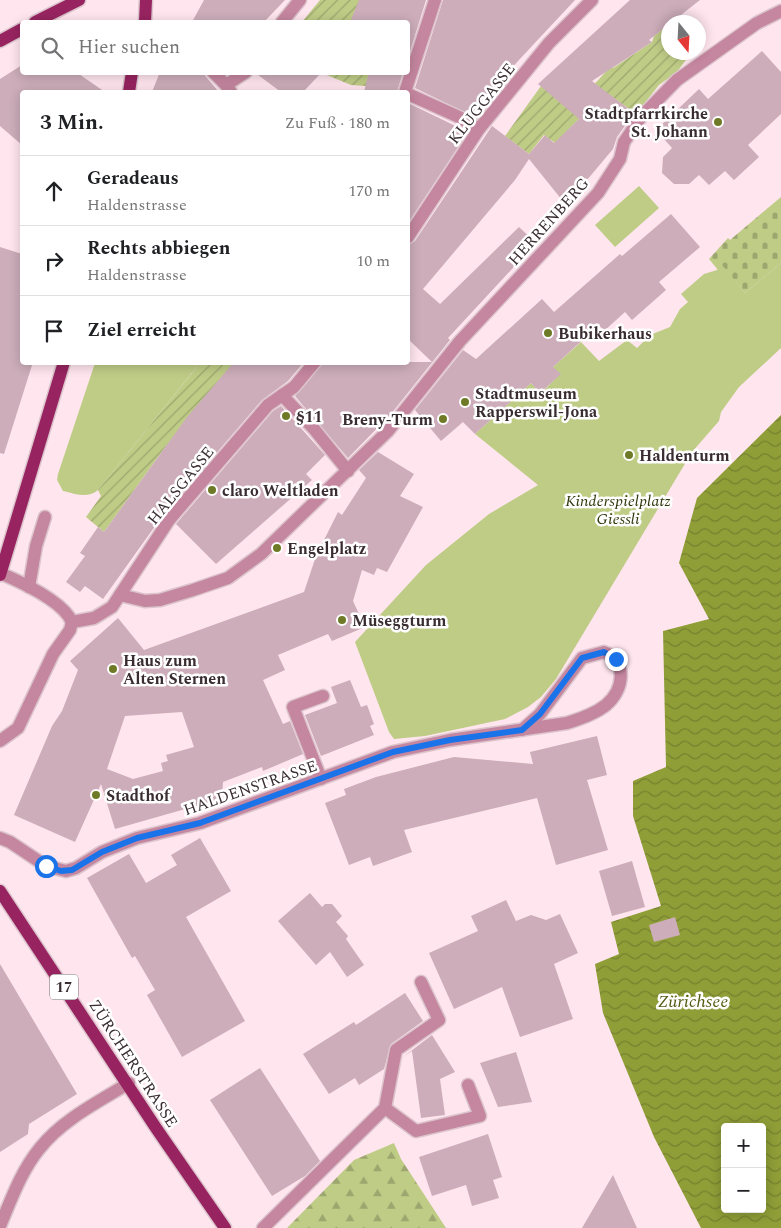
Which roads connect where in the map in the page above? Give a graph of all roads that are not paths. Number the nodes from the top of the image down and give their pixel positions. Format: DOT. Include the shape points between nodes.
graph roads {
  1 [pos="79,0"];
  2 [pos="146,0"];
  3 [pos="300,0"];
  4 [pos="436,0"];
  5 [pos="592,0"];
  6 [pos="781,11"];
  7 [pos="39,20"];
  8 [pos="145,20"];
  9 [pos="284,20"];
  10 [pos="20,30"];
  11 [pos="0,41"];
  12 [pos="132,75"];
  13 [pos="216,75"];
  14 [pos="243,75"];
  15 [pos="229,89"];
  16 [pos="129,90"];
  17 [pos="407,90"];
  18 [pos="410,95"];
  19 [pos="479,129"];
  20 [pos="410,234"];
  21 [pos="63,365"];
  22 [pos="312,365"];
  23 [pos="282,395"];
  24 [pos="348,471"];
  25 [pos="45,517"];
  26 [pos="0,574"];
  27 [pos="29,587"];
  28 [pos="120,595"];
  29 [pos="72,622"];
  30 [pos="323,696"];
  31 [pos="522,730"];
  32 [pos="0,741"];
  33 [pos="321,779"];
  34 [pos="0,838"];
  35 [pos="0,891"];
  36 [pos="421,982"];
  37 [pos="128,1083"];
  38 [pos="468,1085"];
  39 [pos="385,1108"];
  40 [pos="0,1226"];
  41 [pos="226,1228"];
  42 [pos="263,1228"];
  1 -- 7 [label="main road"];
  2 -- 8 [label="main road"];
  3 -- 9 [label="street"];
  4 -- 17 [label="street"];
  5 -- 19 [label="street, KLUGGASSE" via="549,43"];
  6 -- 24 [label="street, HERRENBERG" via="757,23 677,80 647,111 624,142 620,159 598,193 485,313 388,431"];
  10 -- 11 [label="main road"];
  12 -- 16 [label="main road"];
  13 -- 15 [label="street"];
  14 -- 15 [label="street"];
  18 -- 19 [label="street" via="460,116"];
  19 -- 20 [label="street, KLUGGASSE"];
  21 -- 26 [label="main road"];
  22 -- 23 [label="street, HALSGASSE" via="294,387"];
  23 -- 24 [label="street"];
  23 -- 28 [label="street, HALSGASSE" via="268,405 170,520"];
  24 -- 28 [label="street" via="261,554 228,578 160,600 145,601"];
  25 -- 27 [label="street"];
  26 -- 27 [label="street"];
  27 -- 29 [label="street" via="54,602"];
  28 -- 29 [label="street, HALSGASSE" via="112,607 94,618"];
  29 -- 32 [label="street" via="49,660 18,728"];
  30 -- 33 [label="street" via="293,707"];
  31 -- 31 [label="street, HALDENSTRASSE" via="567,723 607,704 622,682 616,659 604,652 582,658 540,714"];
  31 -- 33 [label="street, HALDENSTRASSE" via="393,752"];
  33 -- 34 [label="street, HALDENSTRASSE" via="200,823 137,838 66,871 46,866"];
  35 -- 37 [label="main road, ZÜRCHERSTRASSE / 17"];
  36 -- 39 [label="street" via="439,1020 396,1050"];
  37 -- 40 [label="street" via="59,1129 42,1145 18,1184"];
  37 -- 41 [label="main road, ZÜRCHERSTRASSE / 17"];
  38 -- 39 [label="street" via="480,1116 468,1121 416,1131"];
  39 -- 42 [label="street"];
}
